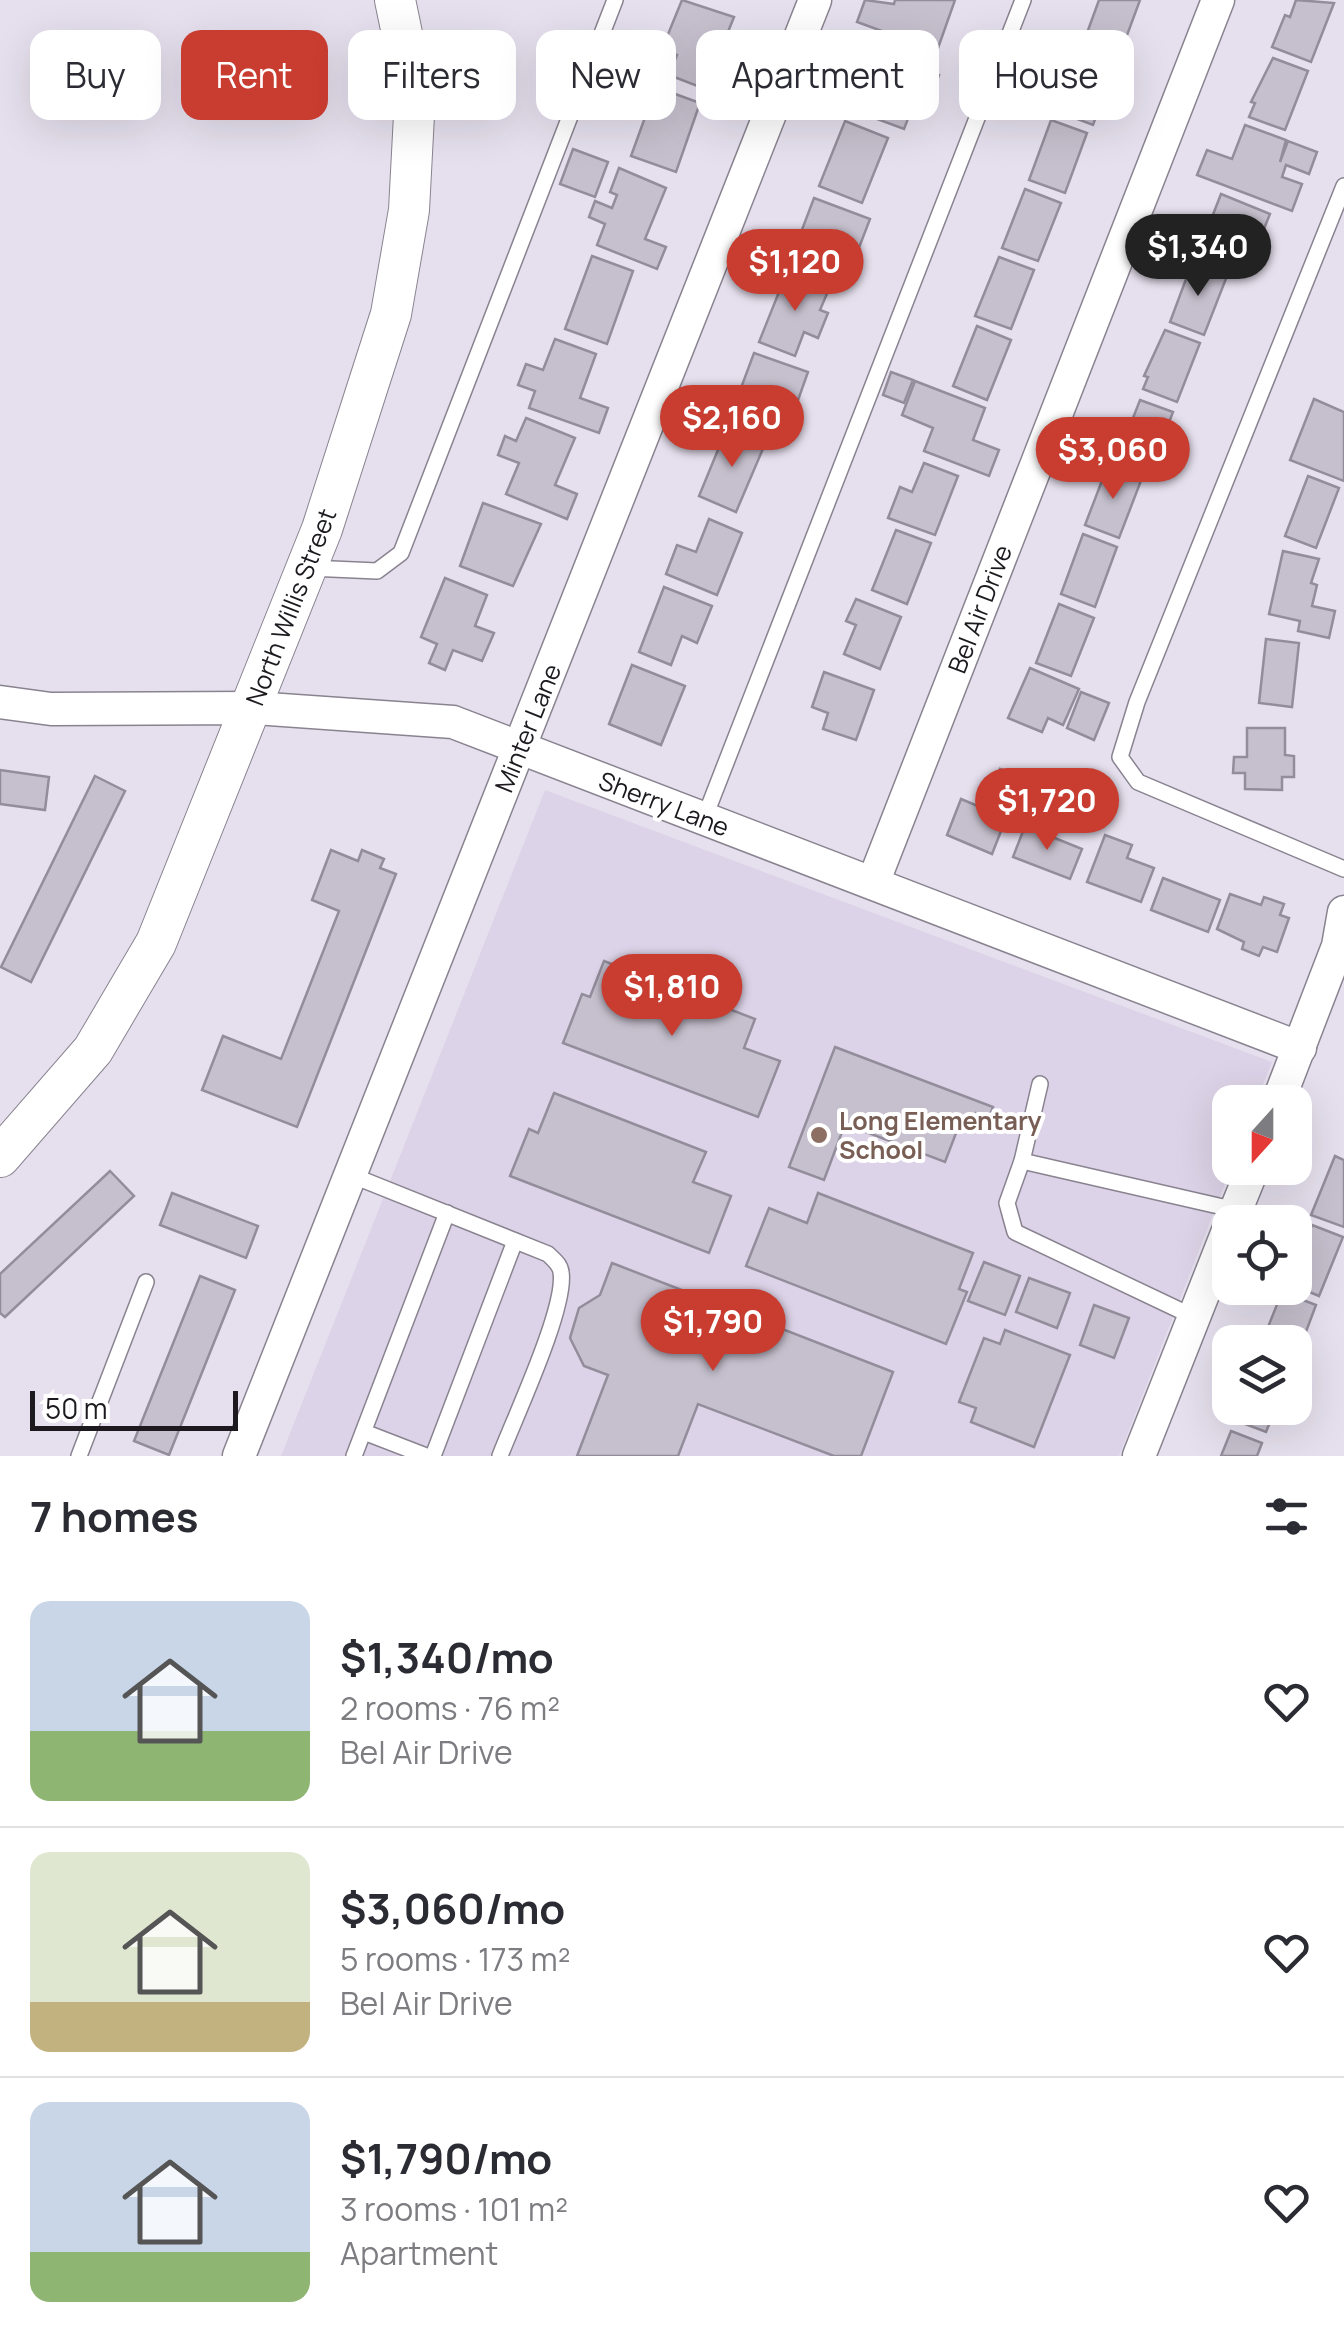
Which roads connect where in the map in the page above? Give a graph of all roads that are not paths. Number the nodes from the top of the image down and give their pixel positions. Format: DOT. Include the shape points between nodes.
graph roads {
  1 [pos="395,0"];
  2 [pos="615,0"];
  3 [pos="815,0"];
  4 [pos="1023,0"];
  5 [pos="1218,0"];
  6 [pos="1344,186"];
  7 [pos="307,568"];
  8 [pos="0,702"];
  9 [pos="253,708"];
  10 [pos="520,749"];
  11 [pos="704,819"];
  12 [pos="1344,869"];
  13 [pos="872,882"];
  14 [pos="1344,912"];
  15 [pos="1300,1048"];
  16 [pos="1040,1084"];
  17 [pos="1285,1085"];
  18 [pos="0,1157"];
  19 [pos="1022,1162"];
  20 [pos="351,1175"];
  21 [pos="447,1213"];
  22 [pos="1212,1214"];
  23 [pos="515,1241"];
  24 [pos="1212,1271"];
  25 [pos="146,1282"];
  26 [pos="1194,1317"];
  27 [pos="364,1432"];
  28 [pos="78,1456"];
  29 [pos="240,1456"];
  30 [pos="354,1456"];
  31 [pos="430,1456"];
  32 [pos="500,1456"];
  33 [pos="1139,1456"];
  1 -- 7 [label="street, North Willis Street" via="414,96 409,210 392,314"];
  2 -- 7 [label="lane" via="402,553 378,571"];
  3 -- 10 [label="street, Minter Lane"];
  4 -- 11 [label="lane"];
  5 -- 13 [label="street, Bel Air Drive"];
  6 -- 12 [label="lane" via="1120,757 1138,782"];
  7 -- 9 [label="street, North Willis Street"];
  8 -- 9 [label="street, Sherry Lane"];
  9 -- 10 [label="street, Sherry Lane" via="454,722"];
  9 -- 18 [label="street, North Willis Street" via="156,942 93,1050"];
  10 -- 11 [label="street, Sherry Lane"];
  10 -- 20 [label="street, Minter Lane"];
  11 -- 13 [label="street, Sherry Lane"];
  13 -- 15 [label="street, Sherry Lane"];
  14 -- 15 [label="street"];
  15 -- 17 [label="street"];
  16 -- 19 [label="lane"];
  19 -- 22 [label="lane"];
  19 -- 26 [label="lane" via="1008,1203 1015,1232"];
  20 -- 21 [label="lane"];
  20 -- 29 [label="street, Minter Lane"];
  21 -- 23 [label="lane"];
  21 -- 27 [label="lane"];
  23 -- 31 [label="lane"];
  23 -- 32 [label="lane" via="548,1254 561,1267 562,1285"];
  24 -- 26 [label="street"];
  25 -- 28 [label="lane"];
  26 -- 33 [label="street"];
  27 -- 30 [label="lane"];
  27 -- 31 [label="lane"];
}
